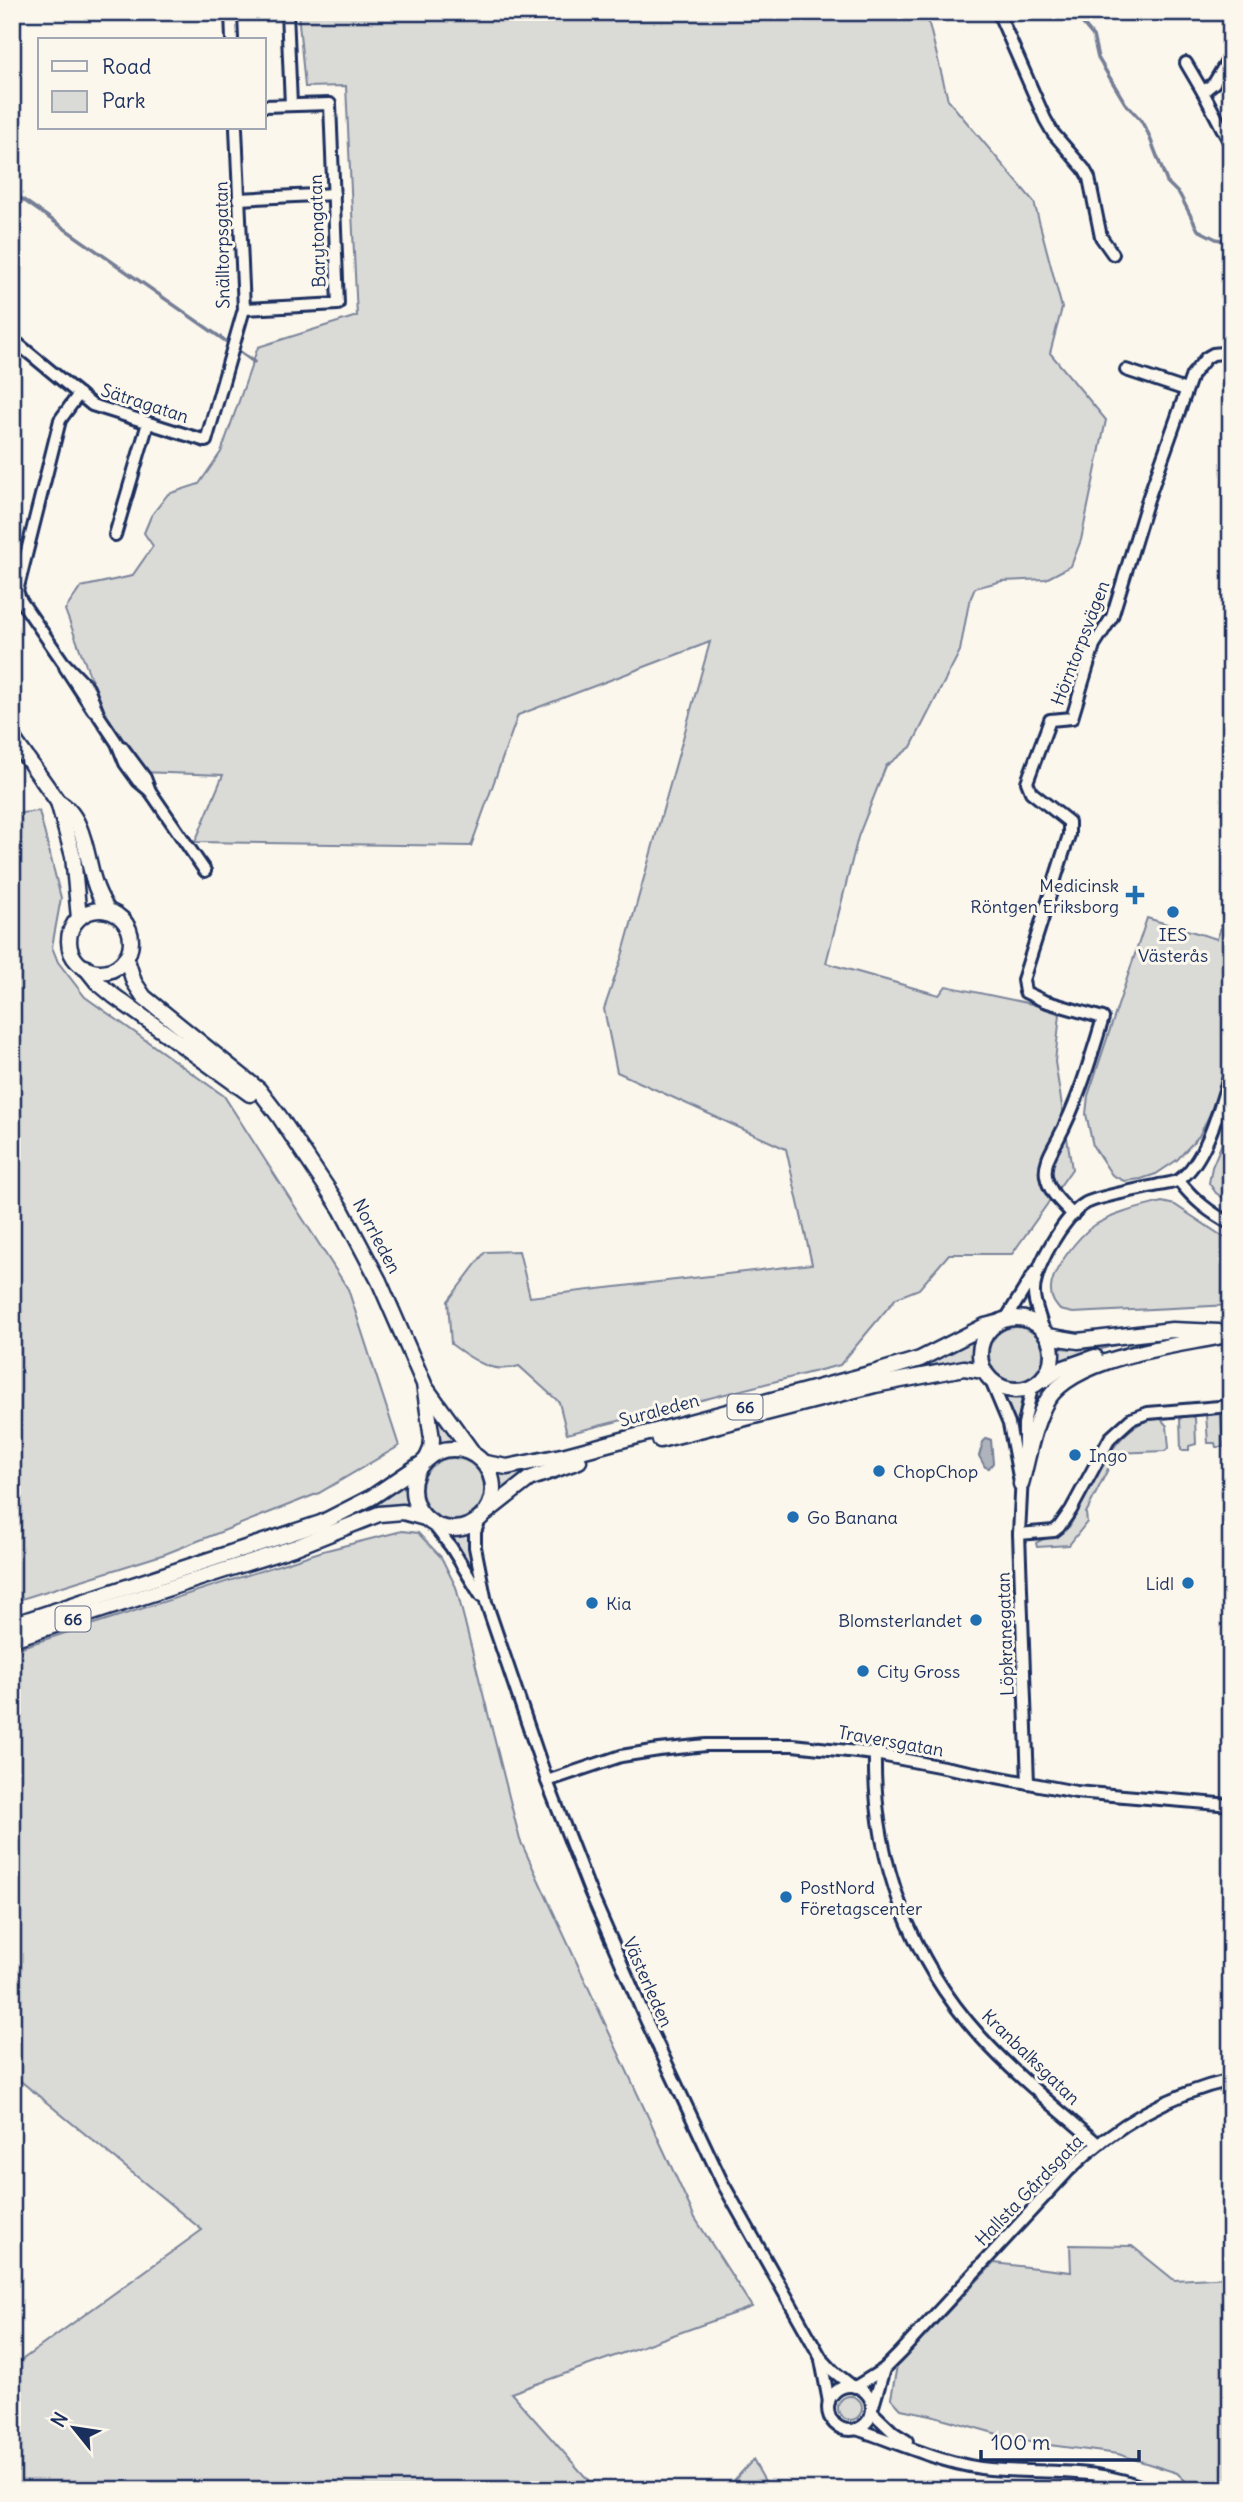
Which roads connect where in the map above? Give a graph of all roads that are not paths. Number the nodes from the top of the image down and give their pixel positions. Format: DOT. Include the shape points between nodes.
graph roads {
  1 [pos="231,12"];
  2 [pos="287,12"];
  3 [pos="998,12"];
  4 [pos="232,38"];
  5 [pos="1231,55"];
  6 [pos="1186,63"];
  7 [pos="1203,92"];
  8 [pos="290,105"];
  9 [pos="266,106"];
  10 [pos="236,130"];
  11 [pos="1231,145"];
  12 [pos="334,194"];
  13 [pos="239,199"];
  14 [pos="1113,254"];
  15 [pos="244,309"];
  16 [pos="12,339"];
  17 [pos="1231,352"];
  18 [pos="1126,370"];
  19 [pos="1186,390"];
  20 [pos="79,394"];
  21 [pos="148,423"];
  22 [pos="206,441"];
  23 [pos="115,534"];
  24 [pos="12,737"];
  25 [pos="58,802"];
  26 [pos="205,871"];
  27 [pos="108,911"];
  28 [pos="79,918"];
  29 [pos="126,957"];
  30 [pos="85,967"];
  31 [pos="1231,1071"];
  32 [pos="279,1116"];
  33 [pos="1178,1181"];
  34 [pos="1073,1215"];
  35 [pos="1231,1224"];
  36 [pos="1040,1264"];
  37 [pos="1002,1321"];
  38 [pos="1045,1332"];
  39 [pos="1231,1333"];
  40 [pos="988,1376"];
  41 [pos="424,1384"];
  42 [pos="1036,1385"];
  43 [pos="1231,1406"];
  44 [pos="473,1453"];
  45 [pos="424,1461"];
  46 [pos="485,1464"];
  47 [pos="1021,1484"];
  48 [pos="484,1515"];
  49 [pos="428,1520"];
  50 [pos="1019,1534"];
  51 [pos="486,1601"];
  52 [pos="12,1625"];
  53 [pos="12,1639"];
  54 [pos="876,1754"];
  55 [pos="547,1782"];
  56 [pos="1028,1783"];
  57 [pos="1231,1805"];
  58 [pos="1231,2080"];
  59 [pos="1098,2144"];
  60 [pos="821,2358"];
  61 [pos="884,2369"];
  62 [pos="854,2387"];
  63 [pos="829,2402"];
  64 [pos="872,2411"];
  65 [pos="856,2429"];
  66 [pos="921,2451"];
  67 [pos="1149,2490"];
  1 -- 4 [label="street"];
  2 -- 8 [label="street"];
  3 -- 14 [label="street" via="1045,119 1089,178 1101,237"];
  5 -- 7 [label="street"];
  6 -- 7 [label="street"];
  7 -- 11 [label="street"];
  8 -- 9 [label="street"];
  8 -- 12 [label="street, Barytongatan" via="330,104"];
  10 -- 13 [label="street, Snälltorpsgatan"];
  12 -- 13 [label="street"];
  12 -- 15 [label="street, Barytongatan" via="338,304"];
  13 -- 15 [label="street, Snälltorpsgatan"];
  15 -- 22 [label="street, Snälltorpsgatan"];
  16 -- 20 [label="street, Sätragatan"];
  17 -- 19 [label="street, Hörntorpsvägen" via="1202,361"];
  18 -- 19 [label="street"];
  19 -- 34 [label="street, Hörntorpsvägen" via="1112,617 1094,645 1072,718 1050,720 1027,782 1031,792 1069,822 1069,835 1023,980 1025,992 1102,1018 1072,1113 1047,1159 1050,1191"];
  20 -- 21 [label="street, Sätragatan" via="92,405"];
  20 -- 26 [label="street" via="60,420 17,591 68,675 117,743 133,775 150,791"];
  21 -- 22 [label="street, Sätragatan"];
  21 -- 23 [label="street"];
  24 -- 25 [label="main road"];
  25 -- 27 [label="main road" via="75,818"];
  25 -- 28 [label="main road" via="73,856"];
  27 -- 28 [label="main road" via="93,911"];
  27 -- 29 [label="main road" via="119,916 130,931"];
  28 -- 30 [label="main road" via="71,930 70,944 74,957"];
  29 -- 30 [label="main road" via="107,971"];
  29 -- 32 [label="main road, Norrleden" via="144,997 259,1090"];
  30 -- 32 [label="main road, Norrleden" via="114,996"];
  31 -- 33 [label="street" via="1211,1135"];
  32 -- 41 [label="main road, Norrleden" via="341,1209 389,1302"];
  33 -- 34 [label="street" via="1086,1203"];
  33 -- 35 [label="street" via="1204,1209"];
  34 -- 36 [label="street"];
  36 -- 37 [label="street"];
  36 -- 38 [label="street" via="1034,1294"];
  37 -- 38 [label="main road" via="1027,1319"];
  37 -- 40 [label="main road" via="982,1343 980,1359"];
  37 -- 46 [label="main road, Suraleden / 66" via="920,1359 873,1373 566,1455 507,1467"];
  38 -- 39 [label="main road" via="1078,1340 1172,1330"];
  38 -- 42 [label="main road" via="1053,1350 1052,1362"];
  39 -- 42 [label="main road" via="1111,1352 1058,1370"];
  39 -- 47 [label="main road" via="1141,1351 1065,1382 1044,1406"];
  40 -- 42 [label="main road, 66" via="1007,1390"];
  40 -- 47 [label="street, Löpkranegatan" via="1009,1424"];
  40 -- 48 [label="main road, Suraleden / 66" via="964,1368 874,1385 567,1464 529,1479"];
  41 -- 44 [label="main road, Norrleden"];
  41 -- 45 [label="main road, Norrleden" via="432,1439"];
  42 -- 47 [label="street, Löpkranegatan" via="1024,1424"];
  43 -- 50 [label="street" via="1148,1413 1131,1419 1110,1438 1059,1527"];
  44 -- 45 [label="main road, 66" via="448,1449"];
  44 -- 46 [label="main road"];
  45 -- 49 [label="main road" via="413,1491 416,1505"];
  45 -- 52 [label="main road, 66" via="372,1497 321,1523"];
  46 -- 48 [label="main road" via="494,1491"];
  47 -- 50 [label="street, Löpkranegatan"];
  48 -- 49 [label="main road, 66" via="457,1529"];
  48 -- 51 [label="street, Västerleden" via="475,1532 475,1548"];
  49 -- 51 [label="street, Västerleden"];
  49 -- 53 [label="main road, 66" via="404,1512 379,1514 296,1547"];
  50 -- 56 [label="street, Löpkranegatan"];
  51 -- 55 [label="street, Västerleden"];
  54 -- 55 [label="street, Traversgatan" via="793,1745 659,1749 621,1756"];
  54 -- 56 [label="street, Traversgatan"];
  54 -- 59 [label="street, Kranbalksgatan" via="877,1801 886,1857 925,1961 982,2038"];
  55 -- 60 [label="street, Västerleden" via="621,1965 722,2182"];
  56 -- 57 [label="street, Traversgatan" via="1125,1798"];
  58 -- 59 [label="street, Hallsta Gårdsgata" via="1171,2099"];
  59 -- 61 [label="street, Hallsta Gårdsgata"];
  60 -- 62 [label="street, Västerleden"];
  60 -- 63 [label="street, Västerleden"];
  61 -- 62 [label="street, Hallsta Gårdsgata"];
  61 -- 64 [label="street, Hallsta Gårdsgata"];
  62 -- 63 [label="street" via="838,2389"];
  62 -- 64 [label="street" via="867,2394"];
  63 -- 65 [label="street" via="829,2416 835,2425"];
  64 -- 65 [label="street" via="867,2422"];
  64 -- 66 [label="street"];
  65 -- 66 [label="street"];
  66 -- 67 [label="street" via="989,2469 1105,2475"];
}
